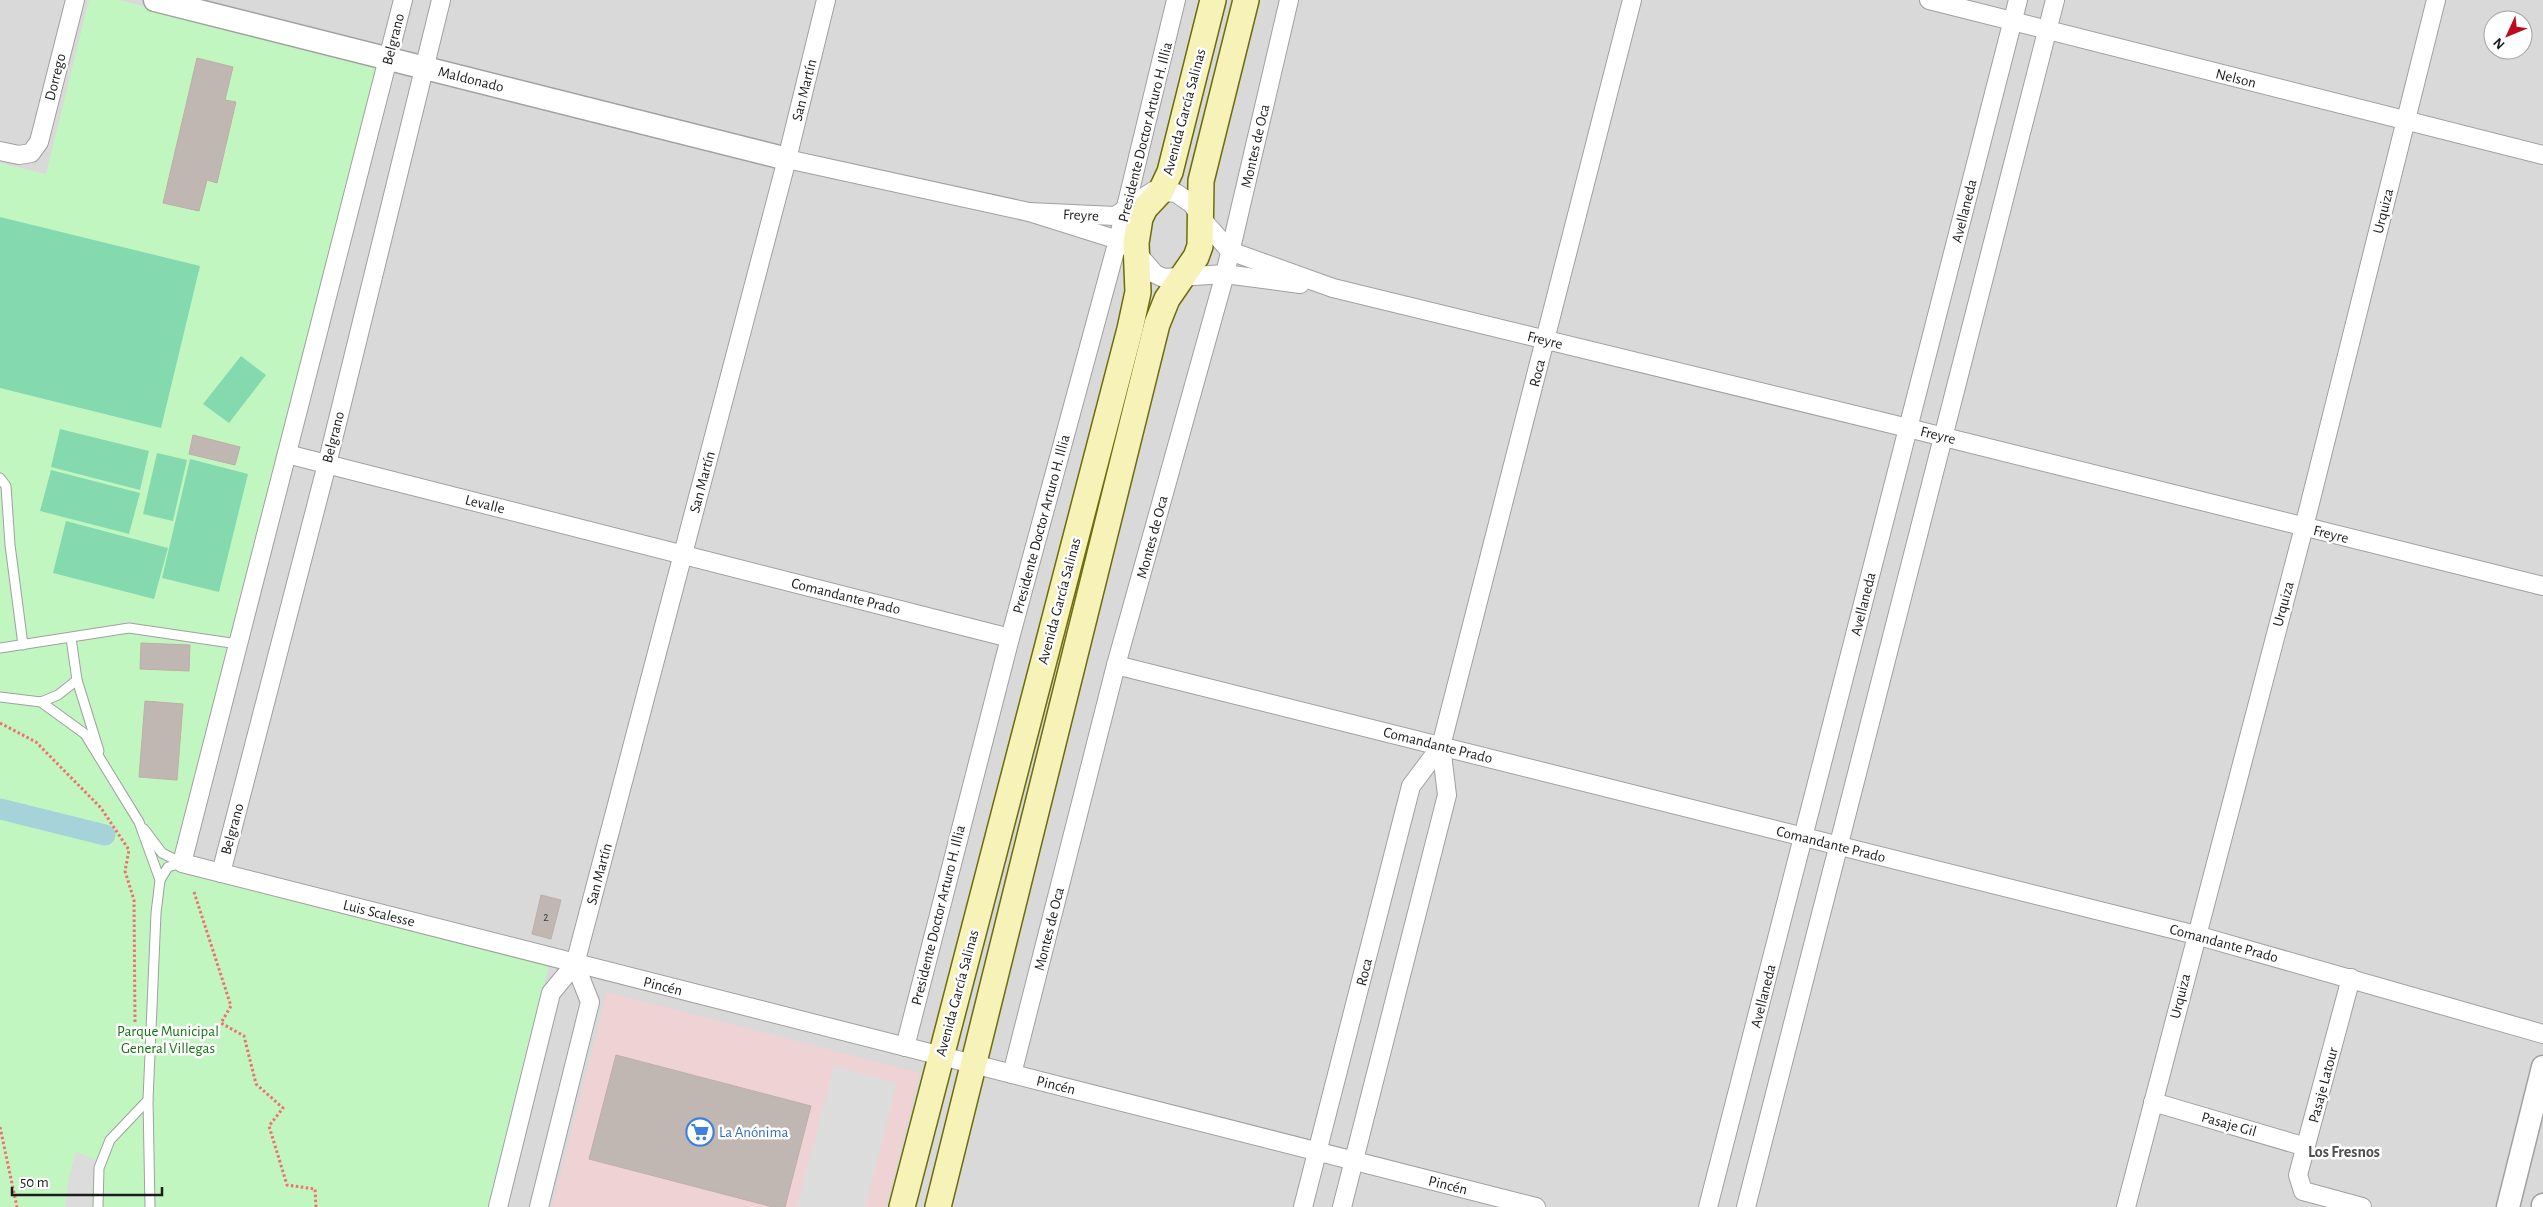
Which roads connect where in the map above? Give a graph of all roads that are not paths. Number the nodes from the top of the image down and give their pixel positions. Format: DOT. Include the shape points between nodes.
graph roads {
  1 [pos="75,0"];
  2 [pos="155,0"];
  3 [pos="403,0"];
  4 [pos="441,0"];
  5 [pos="826,0"];
  6 [pos="1176,0"];
  7 [pos="1213,0"];
  8 [pos="1246,0"];
  9 [pos="1289,0"];
  10 [pos="1632,0"];
  11 [pos="1929,0"];
  12 [pos="2018,0"];
  13 [pos="2055,0"];
  14 [pos="2436,0"];
  15 [pos="2012,21"];
  16 [pos="2047,30"];
  17 [pos="388,58"];
  18 [pos="424,68"];
  19 [pos="2406,121"];
  20 [pos="0,151"];
  21 [pos="2543,155"];
  22 [pos="787,159"];
  23 [pos="1161,191"];
  24 [pos="1126,210"];
  25 [pos="1029,212"];
  26 [pos="1201,218"];
  27 [pos="1127,246"];
  28 [pos="1230,251"];
  29 [pos="1225,274"];
  30 [pos="1179,279"];
  31 [pos="1333,288"];
  32 [pos="1546,340"];
  33 [pos="1908,428"];
  34 [pos="1943,436"];
  35 [pos="287,454"];
  36 [pos="327,464"];
  37 [pos="0,478"];
  38 [pos="2304,527"];
  39 [pos="682,555"];
  40 [pos="2543,586"];
  41 [pos="71,638"];
  42 [pos="1010,638"];
  43 [pos="238,644"];
  44 [pos="23,645"];
  45 [pos="0,648"];
  46 [pos="1116,665"];
  47 [pos="77,680"];
  48 [pos="0,697"];
  49 [pos="41,702"];
  50 [pos="1441,746"];
  51 [pos="101,760"];
  52 [pos="139,822"];
  53 [pos="1804,836"];
  54 [pos="1838,846"];
  55 [pos="182,863"];
  56 [pos="221,873"];
  57 [pos="160,880"];
  58 [pos="2196,935"];
  59 [pos="575,964"];
  60 [pos="2352,978"];
  61 [pos="2543,1034"];
  62 [pos="905,1047"];
  63 [pos="941,1056"];
  64 [pos="974,1065"];
  65 [pos="2543,1067"];
  66 [pos="1012,1074"];
  67 [pos="148,1100"];
  68 [pos="2153,1102"];
  69 [pos="2306,1147"];
  70 [pos="1317,1152"];
  71 [pos="1354,1161"];
  72 [pos="98,1207"];
  73 [pos="150,1207"];
  74 [pos="498,1207"];
  75 [pos="539,1207"];
  76 [pos="902,1207"];
  77 [pos="938,1207"];
  78 [pos="1303,1207"];
  79 [pos="1342,1207"];
  80 [pos="1536,1207"];
  81 [pos="1708,1207"];
  82 [pos="1746,1207"];
  83 [pos="2126,1207"];
  84 [pos="2362,1207"];
  85 [pos="2508,1207"];
  1 -- 20 [label="street, Dorrego" via="39,142 31,153 19,155"];
  2 -- 17 [label="street, Maldonado"];
  3 -- 17 [label="street, Belgrano"];
  4 -- 18 [label="street, Belgrano"];
  5 -- 22 [label="street, San Martín"];
  6 -- 24 [label="street, Presidente Doctor Arturo H. Illia"];
  7 -- 23 [label="main road, Avenida García Salinas" via="1170,172"];
  8 -- 26 [label="main road, Avenida García Salinas" via="1205,161 1201,181"];
  9 -- 28 [label="street, Montes de Oca"];
  10 -- 32 [label="street, Roca"];
  11 -- 15 [label="street, Nelson"];
  12 -- 15 [label="street, Avellaneda"];
  13 -- 16 [label="street"];
  14 -- 19 [label="street, Urquiza"];
  15 -- 16 [label="street, Nelson"];
  15 -- 33 [label="street, Avellaneda"];
  16 -- 19 [label="street, Nelson"];
  16 -- 34 [label="street"];
  17 -- 18 [label="street, Maldonado"];
  17 -- 35 [label="street, Belgrano"];
  18 -- 22 [label="street, Maldonado"];
  18 -- 36 [label="street, Belgrano"];
  19 -- 21 [label="street, Nelson"];
  19 -- 38 [label="street, Urquiza"];
  22 -- 25 [label="street, Freyre"];
  22 -- 39 [label="street, San Martín"];
  23 -- 24 [label="street, Freyre" via="1153,191"];
  23 -- 26 [label="street, Freyre" via="1182,197 1192,204"];
  23 -- 27 [label="main road, Avenida García Salinas" via="1145,208"];
  24 -- 25 [label="street, Freyre" via="1115,216"];
  24 -- 27 [label="street, Presidente Doctor Arturo H. Illia"];
  25 -- 27 [label="street, Freyre"];
  26 -- 28 [label="street, Freyre"];
  26 -- 30 [label="main road, Avenida García Salinas" via="1200,246"];
  27 -- 30 [label="street, Freyre" via="1155,274"];
  27 -- 42 [label="street, Presidente Doctor Arturo H. Illia"];
  27 -- 63 [label="main road, Avenida García Salinas" via="1138,286 1130,329"];
  28 -- 29 [label="street, Montes de Oca"];
  28 -- 31 [label="street, Freyre"];
  29 -- 30 [label="street, Freyre"];
  29 -- 31 [label="street, Freyre"];
  29 -- 46 [label="street, Montes de Oca"];
  30 -- 64 [label="main road, Avenida García Salinas" via="1157,324"];
  31 -- 32 [label="street, Freyre"];
  32 -- 33 [label="street, Freyre"];
  32 -- 50 [label="street, Roca"];
  33 -- 34 [label="street, Freyre"];
  33 -- 53 [label="street, Avellaneda"];
  34 -- 38 [label="street, Freyre"];
  34 -- 54 [label="street"];
  35 -- 36 [label="street, Levalle"];
  35 -- 43 [label="street, Belgrano"];
  36 -- 39 [label="street, Levalle"];
  36 -- 56 [label="street, Belgrano"];
  37 -- 44 [label="lane" via="6,486"];
  38 -- 40 [label="street, Freyre"];
  38 -- 58 [label="street, Urquiza"];
  39 -- 42 [label="street, Comandante Prado"];
  39 -- 59 [label="street, San Martín"];
  41 -- 43 [label="lane" via="129,628"];
  41 -- 44 [label="lane"];
  41 -- 47 [label="lane"];
  42 -- 62 [label="street, Presidente Doctor Arturo H. Illia"];
  43 -- 55 [label="street, Belgrano"];
  44 -- 45 [label="lane"];
  46 -- 50 [label="street, Comandante Prado"];
  46 -- 66 [label="street, Montes de Oca"];
  47 -- 49 [label="lane" via="58,695"];
  47 -- 51 [label="lane"];
  48 -- 49 [label="lane"];
  49 -- 51 [label="lane" via="85,734"];
  50 -- 53 [label="street, Comandante Prado"];
  50 -- 70 [label="street, Roca" via="1412,786"];
  50 -- 71 [label="street, Roca" via="1447,795"];
  51 -- 52 [label="lane"];
  52 -- 55 [label="lane" via="162,853"];
  52 -- 57 [label="lane"];
  53 -- 54 [label="street, Comandante Prado"];
  53 -- 81 [label="street, Avellaneda"];
  54 -- 58 [label="street, Comandante Prado"];
  54 -- 82 [label="street"];
  55 -- 56 [label="street, Luis Scalesse"];
  55 -- 57 [label="lane" via="168,867"];
  56 -- 59 [label="street, Luis Scalesse"];
  57 -- 67 [label="lane"];
  58 -- 60 [label="street, Comandante Prado"];
  58 -- 68 [label="street, Urquiza"];
  59 -- 62 [label="street, Pincén"];
  59 -- 74 [label="street, San Martín" via="551,993"];
  59 -- 75 [label="street" via="590,1002"];
  60 -- 61 [label="street, Comandante Prado"];
  60 -- 69 [label="street, Pasaje Latour"];
  62 -- 63 [label="street, Pincén"];
  63 -- 64 [label="street, Pincén"];
  63 -- 76 [label="main road, Avenida García Salinas"];
  64 -- 66 [label="street, Pincén"];
  64 -- 77 [label="main road, Avenida García Salinas"];
  65 -- 85 [label="street"];
  66 -- 70 [label="street, Pincén"];
  67 -- 72 [label="lane" via="110,1140 99,1168"];
  67 -- 73 [label="lane"];
  68 -- 69 [label="street, Pasaje Gil"];
  68 -- 83 [label="street, Urquiza"];
  69 -- 84 [label="street, Pasaje Latour" via="2298,1175 2303,1191"];
  70 -- 71 [label="street, Pincén"];
  70 -- 78 [label="street, Roca"];
  71 -- 79 [label="street, Roca"];
  71 -- 80 [label="street, Pincén"];
}
